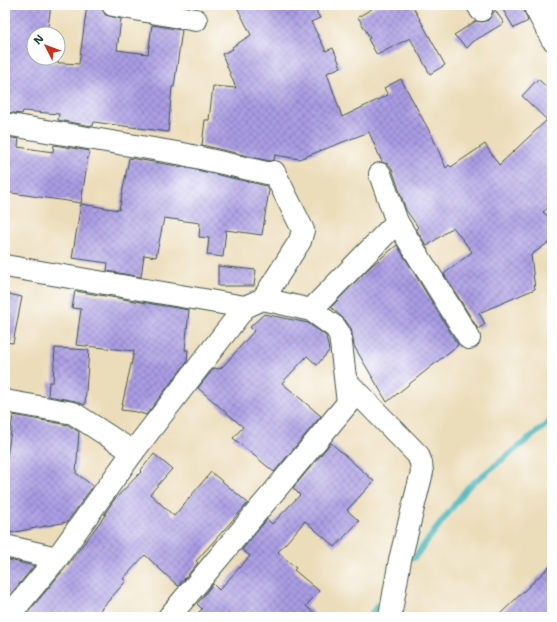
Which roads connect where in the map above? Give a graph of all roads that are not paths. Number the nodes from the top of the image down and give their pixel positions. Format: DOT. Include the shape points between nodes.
graph roads {
  1 [pos="113,5"];
  2 [pos="189,5"];
  3 [pos="534,5"];
  4 [pos="552,39"];
  5 [pos="5,124"];
  6 [pos="380,174"];
  7 [pos="398,222"];
  8 [pos="5,266"];
  9 [pos="254,303"];
  10 [pos="311,310"];
  11 [pos="469,338"];
  12 [pos="347,382"];
  13 [pos="5,401"];
  14 [pos="133,452"];
  15 [pos="5,546"];
  16 [pos="57,558"];
  17 [pos="8,617"];
  18 [pos="169,617"];
  19 [pos="390,617"];
  1 -- 2 [label="street" via="196,20"];
  3 -- 4 [label="street"];
  5 -- 9 [label="street" via="183,154 271,174 274,172 303,230 300,240"];
  6 -- 7 [label="street"];
  7 -- 10 [label="street"];
  7 -- 11 [label="street"];
  8 -- 9 [label="street"];
  9 -- 10 [label="street"];
  9 -- 14 [label="street"];
  10 -- 12 [label="street" via="328,321 340,335"];
  12 -- 18 [label="street" via="348,403"];
  12 -- 19 [label="street" via="418,455 421,463 422,472 400,560"];
  13 -- 14 [label="street" via="73,413"];
  14 -- 16 [label="street"];
  15 -- 16 [label="street"];
  16 -- 17 [label="street"];
}
